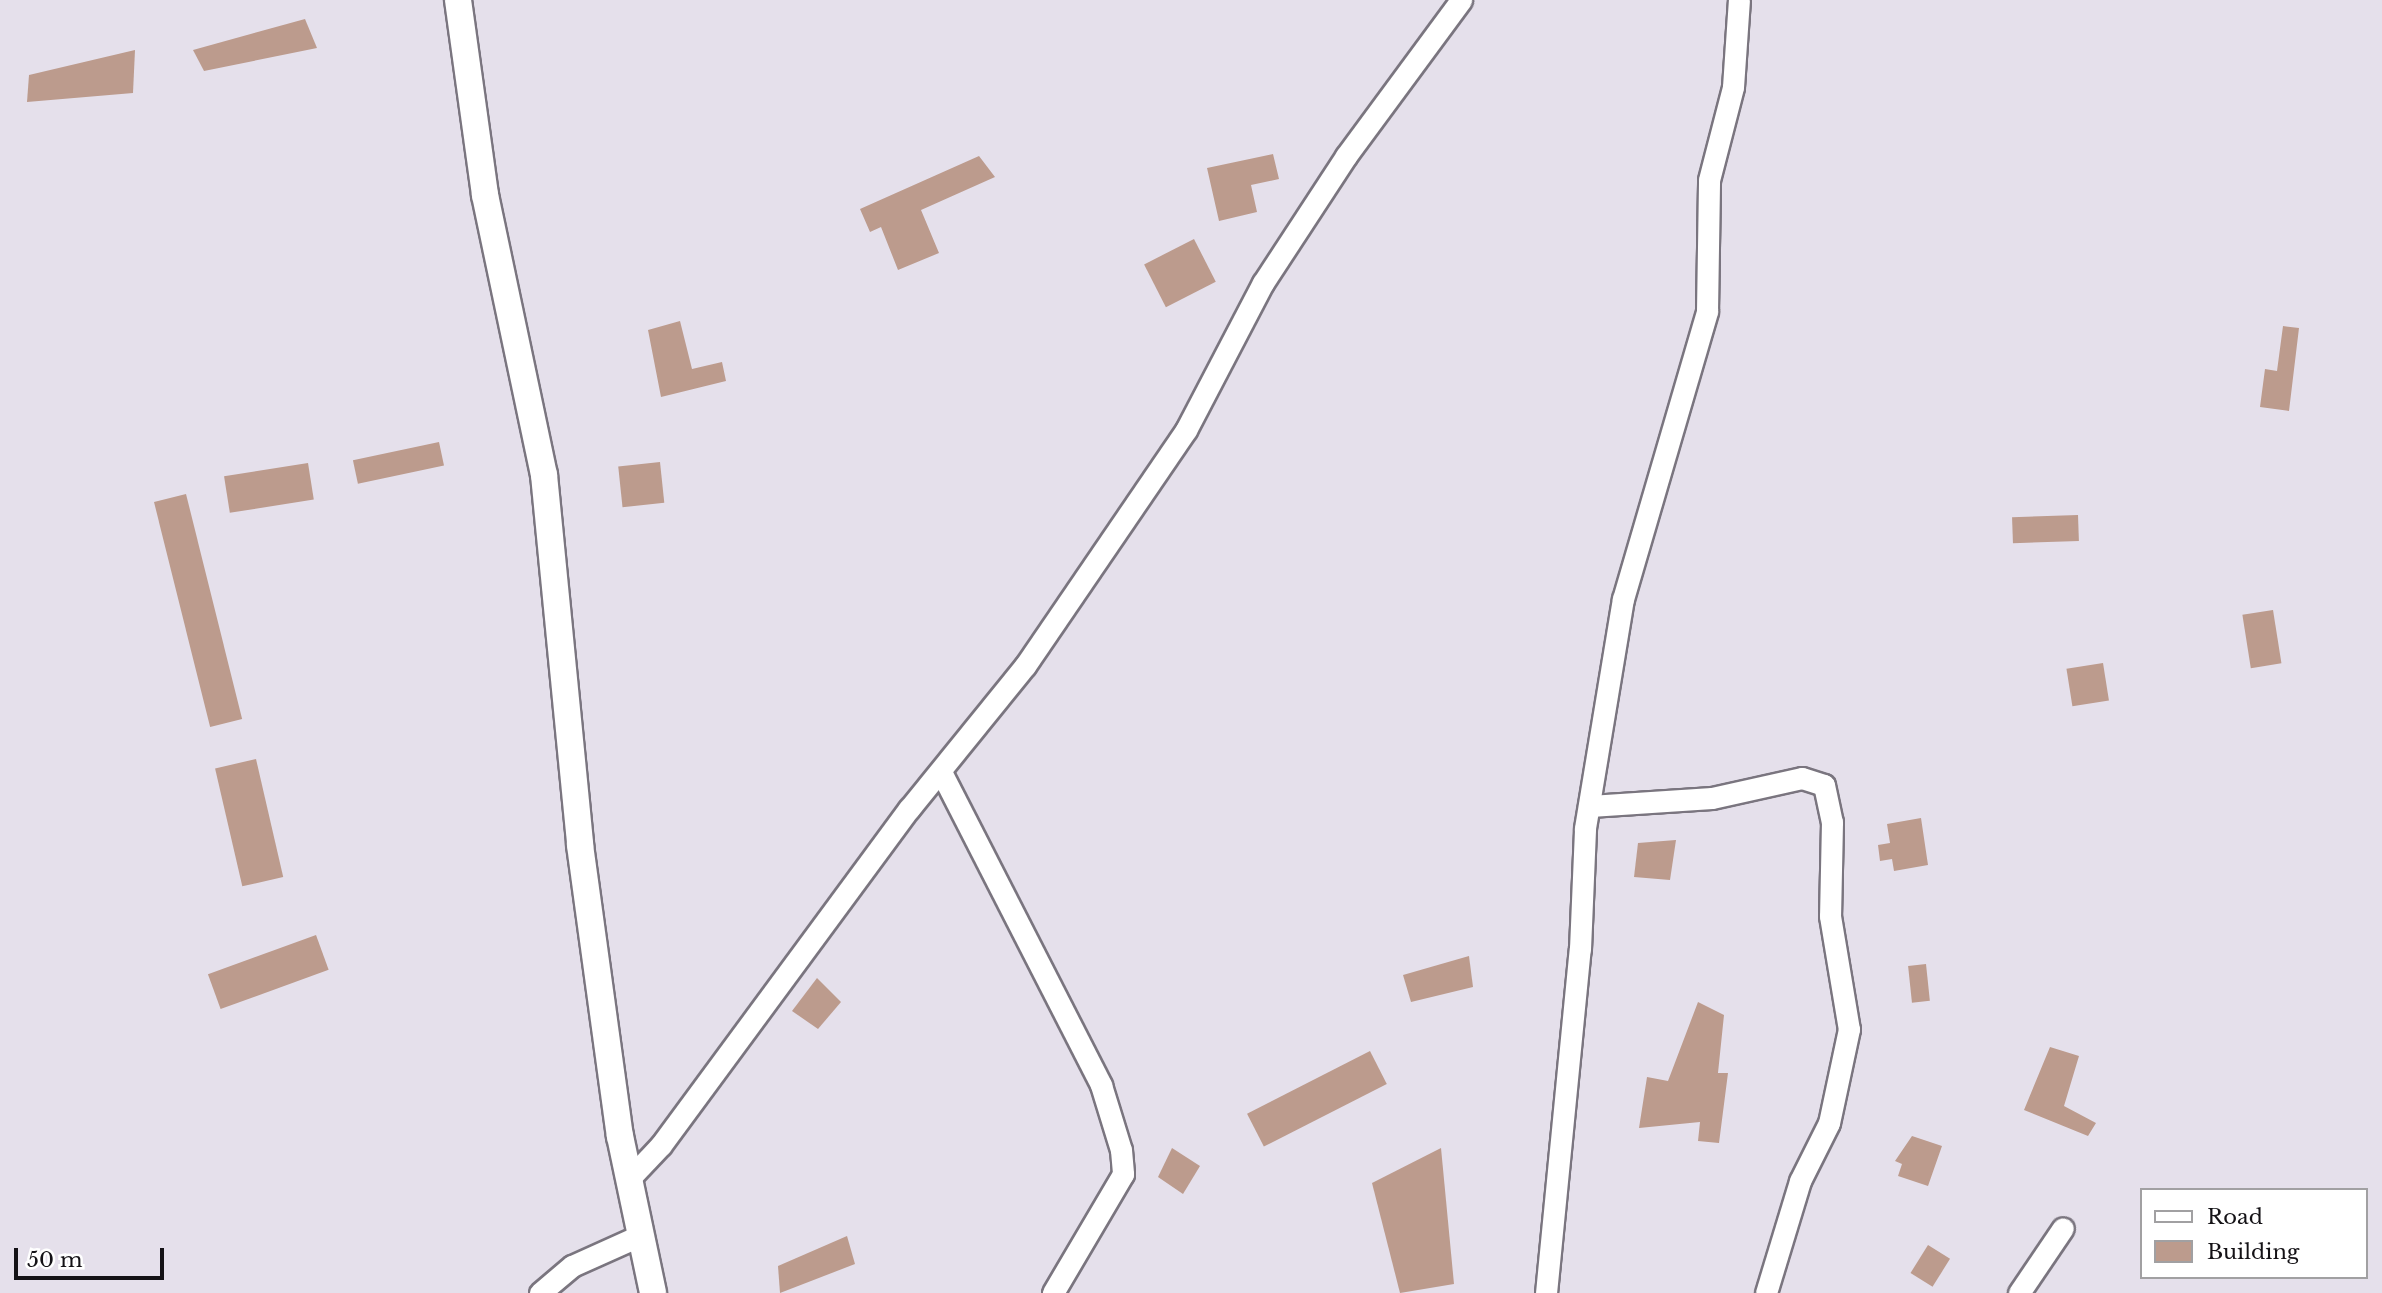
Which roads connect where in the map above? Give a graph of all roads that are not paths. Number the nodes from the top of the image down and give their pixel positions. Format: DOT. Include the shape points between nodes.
graph roads {
  1 [pos="458,0"];
  2 [pos="1461,0"];
  3 [pos="1739,0"];
  4 [pos="941,772"];
  5 [pos="1590,806"];
  6 [pos="628,1180"];
  7 [pos="2063,1228"];
  8 [pos="641,1235"];
  9 [pos="540,1293"];
  10 [pos="653,1293"];
  11 [pos="1053,1293"];
  12 [pos="1546,1293"];
  13 [pos="1766,1293"];
  14 [pos="2019,1293"];
  1 -- 6 [label="street" via="485,195 544,475 580,845"];
  2 -- 4 [label="street" via="1401,75 1263,283 1186,430 1026,666"];
  3 -- 5 [label="street" via="1733,87 1709,180 1707,311 1623,598"];
  4 -- 6 [label="street"];
  4 -- 11 [label="street" via="1101,1085 1121,1150 1122,1174"];
  5 -- 12 [label="street"];
  5 -- 13 [label="street" via="1712,798 1802,778 1824,785 1832,822 1830,916 1849,1028 1829,1123 1800,1181"];
  6 -- 8 [label="street"];
  7 -- 14 [label="street"];
  8 -- 9 [label="street" via="572,1266"];
  8 -- 10 [label="street"];
}
